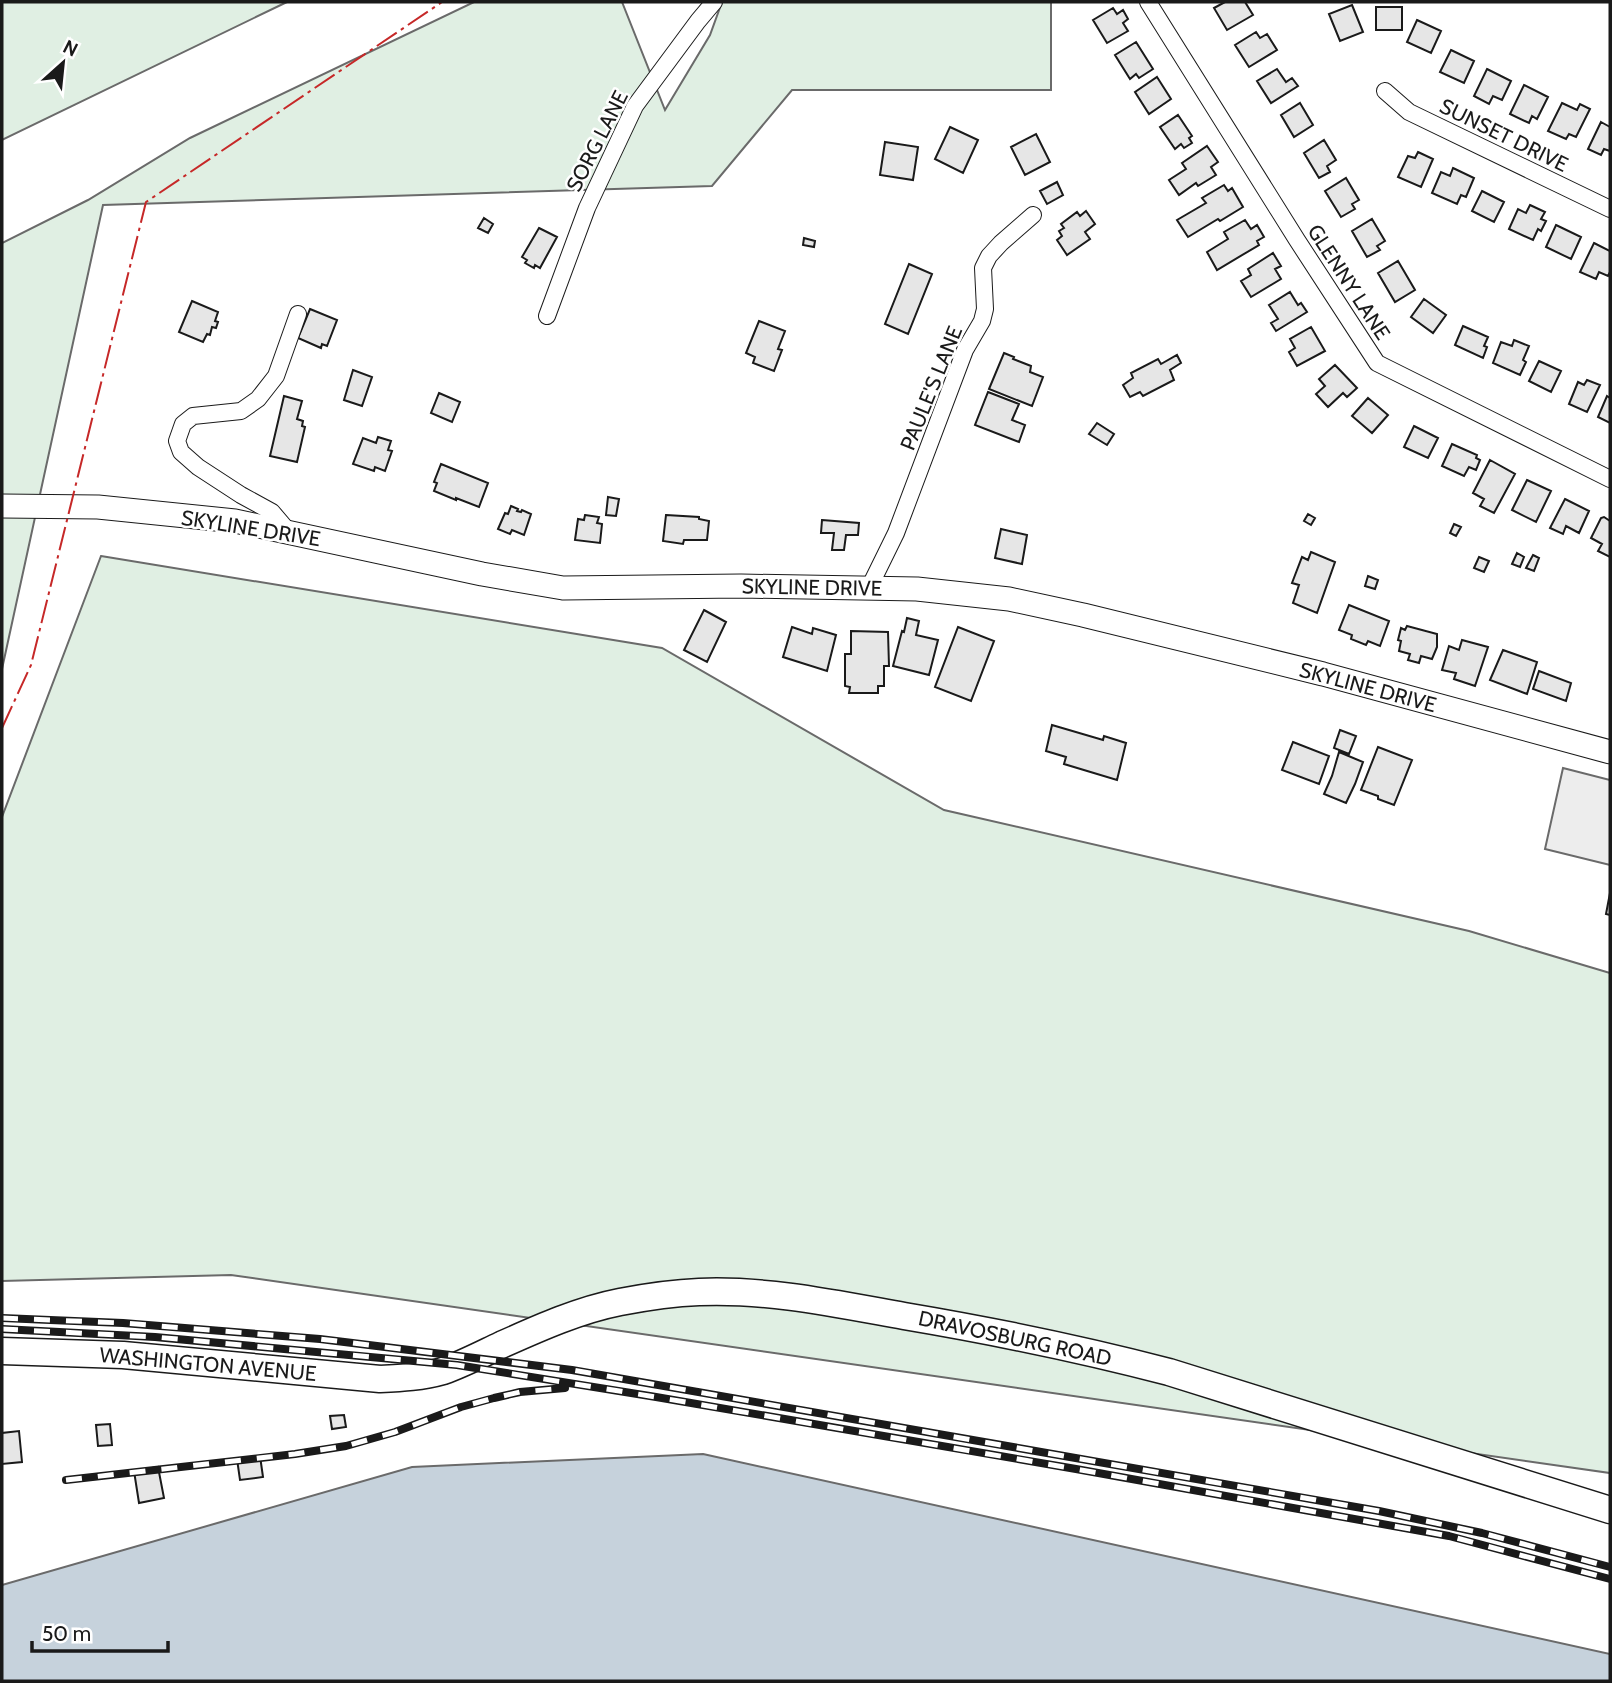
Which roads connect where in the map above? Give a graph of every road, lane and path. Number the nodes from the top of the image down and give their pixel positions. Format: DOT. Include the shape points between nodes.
graph roads {
  1 [pos="714,2"];
  2 [pos="1148,2"];
  3 [pos="1385,91"];
  4 [pos="1610,209"];
  5 [pos="1033,215"];
  6 [pos="298,314"];
  7 [pos="547,316"];
  8 [pos="1610,479"];
  9 [pos="2,506"];
  10 [pos="289,533"];
  11 [pos="869,588"];
  12 [pos="1610,752"];
  13 [pos="2,1351"];
  14 [pos="414,1378"];
  15 [pos="1610,1510"];
  1 -- 7 [label="street, SORG LANE" via="635,106 587,208"];
  2 -- 8 [label="street, GLENNY LANE" via="1377,363"];
  3 -- 4 [label="street, SUNSET DRIVE" via="1409,112"];
  5 -- 11 [label="street, PAULE'S LANE" via="1001,243 983,268 982,321 965,350 896,533"];
  6 -- 10 [label="street" via="275,376 258,399 241,411 193,416 183,424 177,441 181,452 198,467 272,512"];
  9 -- 10 [label="street, SKYLINE DRIVE" via="98,507 234,521"];
  10 -- 11 [label="street, SKYLINE DRIVE" via="563,588"];
  11 -- 12 [label="street, SKYLINE DRIVE" via="1009,599 1083,615"];
  13 -- 14 [label="main road, WASHINGTON AVENUE" via="123,1355 380,1380"];
  14 -- 15 [label="main road, DRAVOSBURG ROAD" via="443,1371 525,1334 617,1302 700,1292 774,1295 995,1331 1100,1354"];
}
